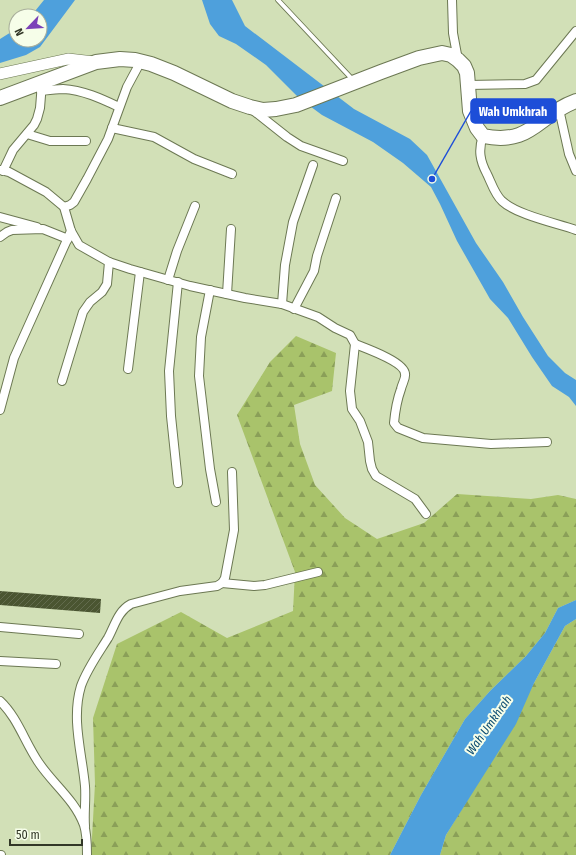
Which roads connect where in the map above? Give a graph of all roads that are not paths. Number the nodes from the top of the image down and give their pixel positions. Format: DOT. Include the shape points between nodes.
graph roads {
  1 [pos="278,0"];
  2 [pos="452,0"];
  3 [pos="576,31"];
  4 [pos="458,60"];
  5 [pos="141,61"];
  6 [pos="96,62"];
  7 [pos="0,74"];
  8 [pos="349,84"];
  9 [pos="468,85"];
  10 [pos="42,87"];
  11 [pos="0,98"];
  12 [pos="576,100"];
  13 [pos="119,107"];
  14 [pos="250,107"];
  15 [pos="559,109"];
  16 [pos="112,128"];
  17 [pos="26,134"];
  18 [pos="483,136"];
  19 [pos="86,141"];
  20 [pos="343,161"];
  21 [pos="313,165"];
  22 [pos="2,171"];
  23 [pos="576,171"];
  24 [pos="232,174"];
  25 [pos="336,198"];
  26 [pos="195,206"];
  27 [pos="64,207"];
  28 [pos="0,217"];
  29 [pos="41,229"];
  30 [pos="231,229"];
  31 [pos="576,230"];
  32 [pos="69,235"];
  33 [pos="0,238"];
  34 [pos="110,262"];
  35 [pos="140,272"];
  36 [pos="168,280"];
  37 [pos="178,282"];
  38 [pos="210,290"];
  39 [pos="227,294"];
  40 [pos="282,304"];
  41 [pos="294,309"];
  42 [pos="355,344"];
  43 [pos="128,369"];
  44 [pos="62,382"];
  45 [pos="0,410"];
  46 [pos="547,442"];
  47 [pos="232,472"];
  48 [pos="178,483"];
  49 [pos="216,502"];
  50 [pos="426,514"];
  51 [pos="318,572"];
  52 [pos="222,583"];
  53 [pos="0,627"];
  54 [pos="79,634"];
  55 [pos="0,661"];
  56 [pos="56,664"];
  57 [pos="0,701"];
  58 [pos="85,826"];
  59 [pos="87,855"];
  1 -- 8 [label="lane"];
  2 -- 4 [label="street" via="453,33"];
  3 -- 9 [label="street" via="536,80 525,84"];
  4 -- 8 [label="highway" via="451,55 434,54"];
  4 -- 9 [label="highway" via="464,66"];
  5 -- 6 [label="highway" via="120,59"];
  5 -- 13 [label="street"];
  5 -- 14 [label="highway"];
  6 -- 7 [label="street" via="68,59"];
  6 -- 10 [label="highway"];
  8 -- 14 [label="highway" via="296,105 263,110"];
  9 -- 18 [label="highway" via="470,111"];
  10 -- 11 [label="highway"];
  10 -- 13 [label="street" via="95,96"];
  10 -- 17 [label="street" via="37,119"];
  12 -- 15 [label="highway"];
  13 -- 16 [label="street"];
  14 -- 20 [label="street" via="301,146"];
  15 -- 18 [label="highway" via="528,132 516,137 503,139"];
  15 -- 23 [label="street" via="569,154"];
  16 -- 24 [label="street" via="154,137 194,159"];
  16 -- 27 [label="street" via="74,202"];
  17 -- 19 [label="street" via="50,140"];
  17 -- 22 [label="street" via="13,150"];
  18 -- 31 [label="street" via="479,150 482,164 501,200 524,213"];
  21 -- 40 [label="street" via="293,222 285,264"];
  22 -- 27 [label="street" via="9,172 46,192"];
  25 -- 41 [label="street" via="314,271"];
  26 -- 36 [label="street"];
  27 -- 32 [label="street"];
  28 -- 29 [label="street"];
  29 -- 32 [label="street"];
  29 -- 33 [label="street" via="12,230"];
  30 -- 39 [label="street"];
  32 -- 34 [label="street" via="79,245"];
  32 -- 45 [label="street" via="14,358"];
  34 -- 35 [label="street"];
  34 -- 44 [label="street" via="107,284 83,312"];
  35 -- 36 [label="street"];
  35 -- 43 [label="street"];
  36 -- 37 [label="street"];
  37 -- 38 [label="street"];
  37 -- 48 [label="street" via="169,371"];
  38 -- 39 [label="street"];
  38 -- 49 [label="street" via="201,337 199,376"];
  39 -- 40 [label="street"];
  40 -- 41 [label="street"];
  41 -- 42 [label="street" via="318,317 350,335"];
  42 -- 46 [label="street" via="402,366 405,376 394,423 398,428 423,438 491,444"];
  42 -- 50 [label="street" via="350,391 352,409 368,442 372,469 376,476 415,500"];
  47 -- 52 [label="street" via="234,530"];
  51 -- 52 [label="street" via="265,585"];
  52 -- 58 [label="street" via="131,604 120,613 85,677 78,699 77,731 85,787"];
  53 -- 54 [label="street"];
  55 -- 56 [label="street"];
  57 -- 58 [label="street" via="17,722 40,764 70,799"];
  58 -- 59 [label="street"];
}
